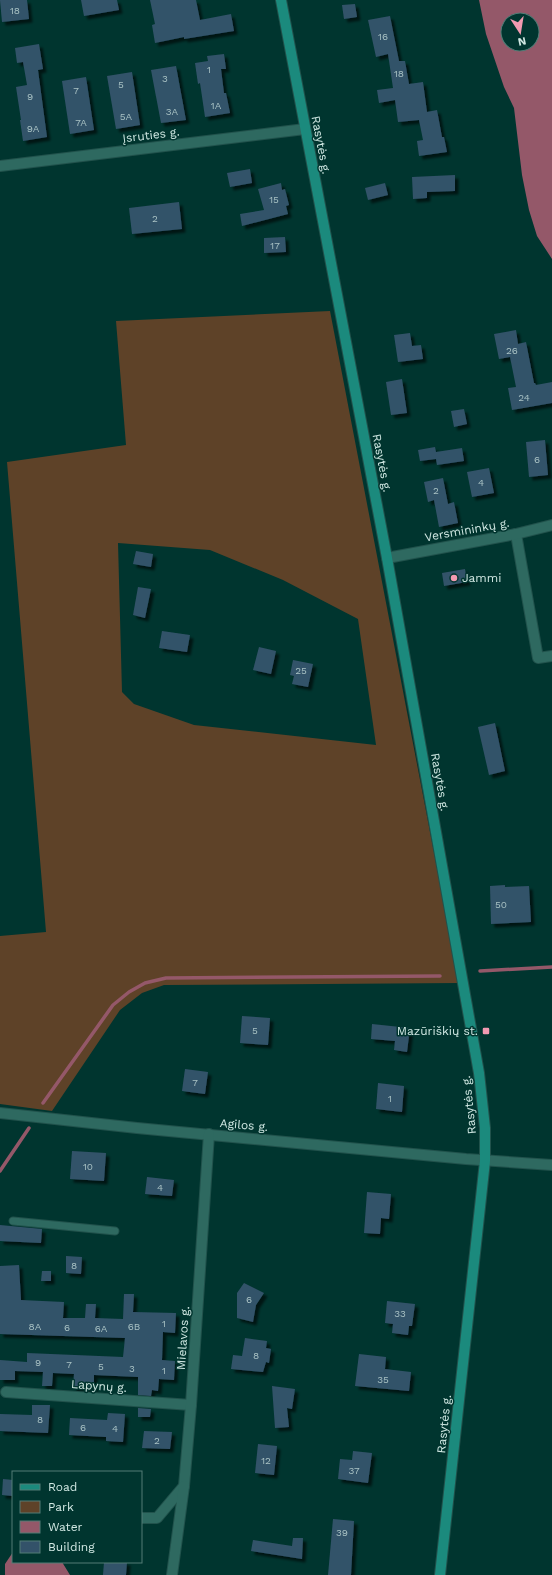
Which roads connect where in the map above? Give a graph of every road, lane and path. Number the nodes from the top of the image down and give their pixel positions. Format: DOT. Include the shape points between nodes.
graph roads {
  1 [pos="281,0"];
  2 [pos="305,129"];
  3 [pos="0,166"];
  4 [pos="552,525"];
  5 [pos="516,534"];
  6 [pos="387,558"];
  7 [pos="552,656"];
  8 [pos="0,1113"];
  9 [pos="209,1134"];
  10 [pos="485,1161"];
  11 [pos="552,1165"];
  12 [pos="12,1221"];
  13 [pos="115,1231"];
  14 [pos="6,1392"];
  15 [pos="191,1405"];
  16 [pos="184,1486"];
  17 [pos="142,1518"];
  18 [pos="172,1575"];
  19 [pos="440,1575"];
  1 -- 2 [label="main road, Rasytės g."];
  2 -- 3 [label="street, Įsruties g."];
  2 -- 6 [label="main road, Rasytės g."];
  4 -- 5 [label="street, Versmininkų g."];
  5 -- 6 [label="street, Versmininkų g."];
  5 -- 7 [label="street" via="538,658"];
  6 -- 10 [label="main road, Rasytės g." via="480,1079 485,1128"];
  8 -- 9 [label="street, Agilos g."];
  9 -- 10 [label="street, Agilos g."];
  9 -- 15 [label="street, Mielavos g."];
  10 -- 11 [label="street, Agilos g."];
  10 -- 19 [label="main road, Rasytės g."];
  12 -- 13 [label="lane"];
  14 -- 15 [label="street, Lapynų g."];
  15 -- 16 [label="street, Mielavos g."];
  16 -- 17 [label="street" via="157,1518"];
  16 -- 18 [label="street, Mielavos g."];
}
